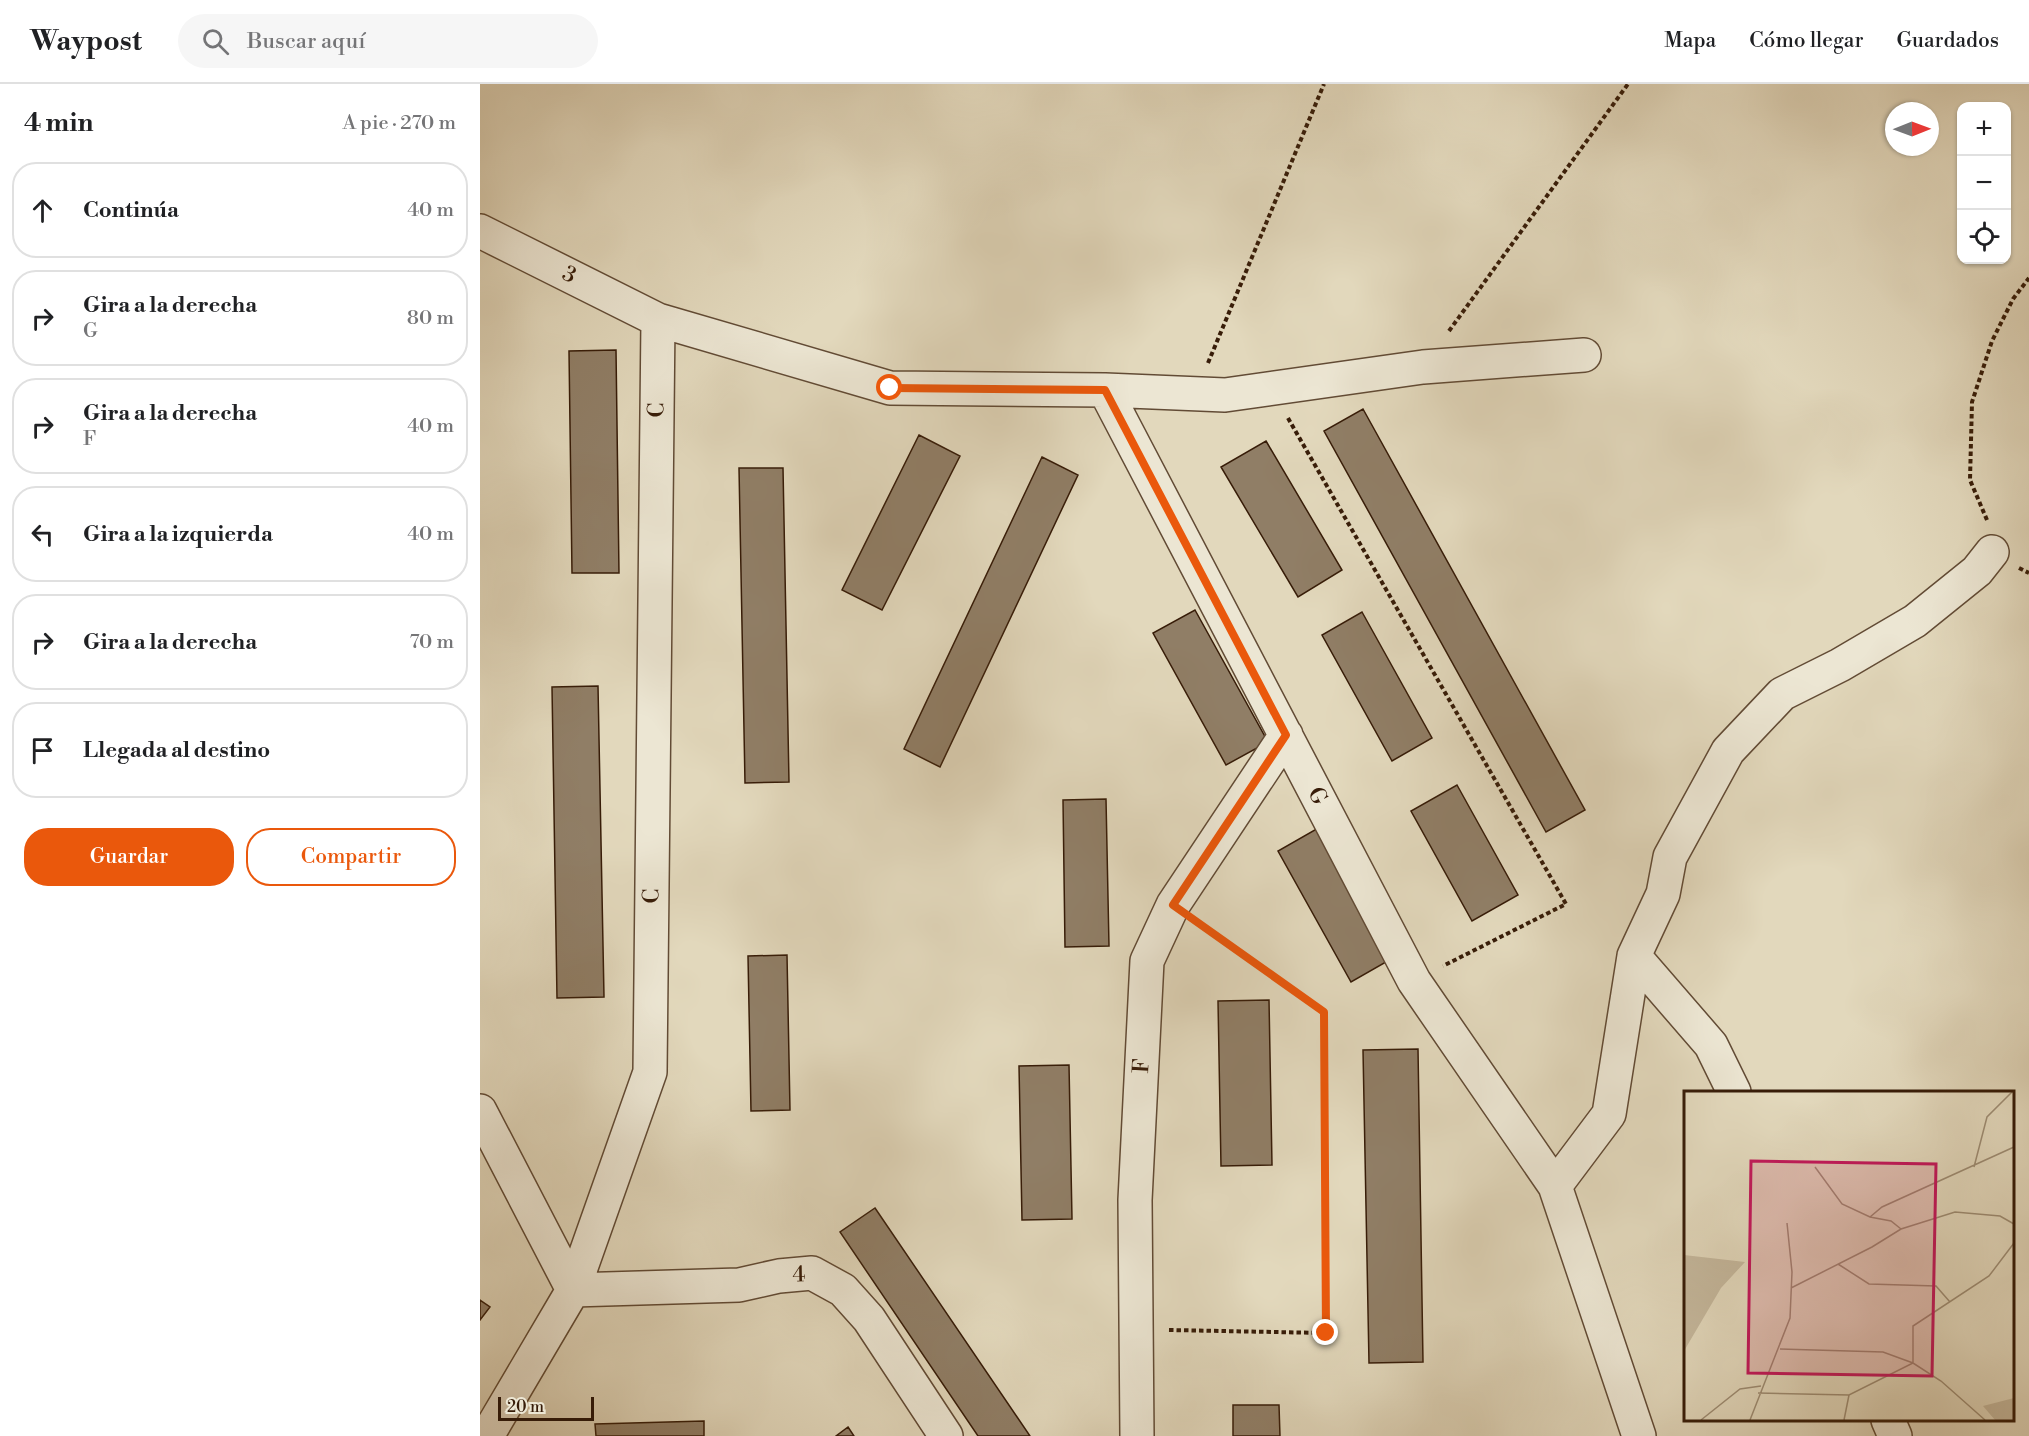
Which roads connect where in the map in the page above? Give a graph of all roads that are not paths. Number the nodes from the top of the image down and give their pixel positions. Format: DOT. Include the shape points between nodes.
graph roads {
  1 [pos="480,231"];
  2 [pos="658,320"];
  3 [pos="1584,355"];
  4 [pos="1105,390"];
  5 [pos="1992,552"];
  6 [pos="1286,735"];
  7 [pos="1634,956"];
  8 [pos="1734,1091"];
  9 [pos="480,1111"];
  10 [pos="1556,1186"];
  11 [pos="573,1290"];
  12 [pos="1888,1421"];
  13 [pos="487,1436"];
  14 [pos="946,1436"];
  15 [pos="1137,1436"];
  16 [pos="1639,1436"];
  17 [pos="1895,1436"];
  1 -- 2 [label="street, 3"];
  2 -- 4 [label="street, 3" via="890,388"];
  2 -- 11 [label="street, C" via="650,1072"];
  3 -- 4 [label="street, 3" via="1423,367 1225,395"];
  4 -- 6 [label="street, G"];
  5 -- 7 [label="street" via="1977,571 1915,621 1782,694 1728,751 1670,857 1663,894"];
  6 -- 10 [label="street, G" via="1414,981"];
  6 -- 15 [label="street, F" via="1173,905 1148,961 1135,1200"];
  7 -- 8 [label="street" via="1711,1045"];
  7 -- 10 [label="street" via="1609,1113"];
  9 -- 11 [label="street"];
  10 -- 16 [label="street, G"];
  11 -- 13 [label="street, C"];
  11 -- 14 [label="street, 4" via="739,1285 812,1273 843,1290 869,1319"];
  12 -- 17 [label="street"];
}
